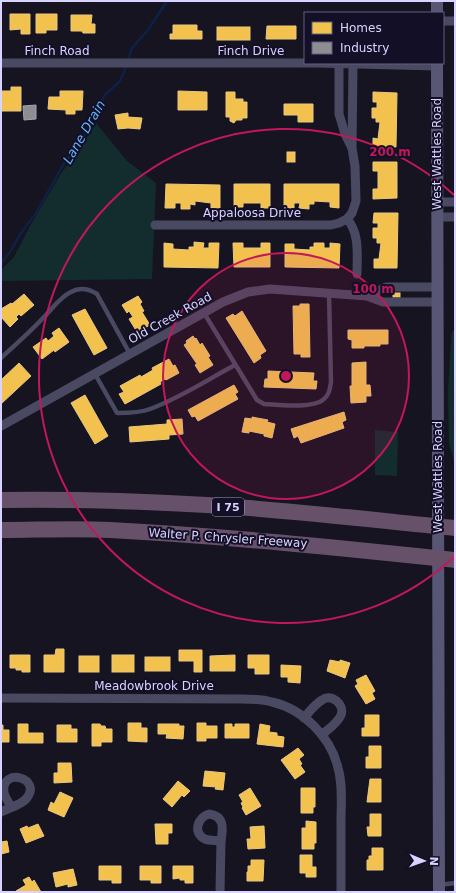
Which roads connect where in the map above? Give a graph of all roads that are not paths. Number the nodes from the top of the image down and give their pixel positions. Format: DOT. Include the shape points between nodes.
graph roads {
  1 [pos="437,1"];
  2 [pos="437,12"];
  3 [pos="444,20"];
  4 [pos="455,21"];
  5 [pos="1,63"];
  6 [pos="114,63"];
  7 [pos="304,64"];
  8 [pos="339,64"];
  9 [pos="353,64"];
  10 [pos="437,64"];
  11 [pos="352,148"];
  12 [pos="437,202"];
  13 [pos="455,202"];
  14 [pos="437,217"];
  15 [pos="455,217"];
  16 [pos="347,219"];
  17 [pos="155,225"];
  18 [pos="357,274"];
  19 [pos="437,287"];
  20 [pos="329,293"];
  21 [pos="368,296"];
  22 [pos="437,302"];
  23 [pos="203,313"];
  24 [pos="130,354"];
  25 [pos="1,358"];
  26 [pos="235,365"];
  27 [pos="95,374"];
  28 [pos="1,426"];
  29 [pos="1,500"];
  30 [pos="455,528"];
  31 [pos="1,530"];
  32 [pos="455,560"];
  33 [pos="1,698"];
  34 [pos="304,718"];
  35 [pos="322,735"];
  36 [pos="11,807"];
  37 [pos="1,812"];
  38 [pos="221,841"];
  39 [pos="455,883"];
  40 [pos="439,888"];
  41 [pos="220,892"];
  42 [pos="341,892"];
  1 -- 2 [label="street"];
  3 -- 4 [label="street"];
  5 -- 6 [label="street, Finch Road"];
  6 -- 7 [label="street, Finch Drive"];
  8 -- 9 [label="street, Finch Drive"];
  8 -- 11 [label="street" via="339,114"];
  9 -- 10 [label="street, Finch Drive"];
  9 -- 11 [label="street"];
  10 -- 12 [label="street, West Wattles Road"];
  11 -- 16 [label="street" via="356,201"];
  12 -- 13 [label="street"];
  12 -- 14 [label="street, West Wattles Road"];
  14 -- 15 [label="street"];
  14 -- 19 [label="street, West Wattles Road"];
  16 -- 17 [label="street, Appaloosa Drive" via="331,225"];
  16 -- 18 [label="street" via="355,233"];
  19 -- 21 [label="street, Old Creek Road" via="386,288"];
  19 -- 22 [label="street, West Wattles Road"];
  20 -- 21 [label="street, Old Creek Road"];
  20 -- 23 [label="street, Old Creek Road" via="259,290 235,296"];
  20 -- 26 [label="lane" via="331,382 324,399 308,405 260,402 254,397"];
  21 -- 22 [label="street, Old Creek Road" via="383,302"];
  22 -- 40 [label="street, West Wattles Road"];
  23 -- 24 [label="street, Old Creek Road"];
  23 -- 26 [label="lane"];
  24 -- 25 [label="lane" via="97,294 82,289 64,296"];
  24 -- 27 [label="street, Old Creek Road"];
  26 -- 27 [label="lane" via="150,410 130,413 117,413"];
  27 -- 28 [label="street, Old Creek Road"];
  29 -- 30 [label="highway, I 75" via="102,500 208,505"];
  31 -- 32 [label="highway, Walter P. Chrysler Freeway" via="109,530 174,534 276,541"];
  33 -- 34 [label="street, Meadowbrook Drive" via="242,698 279,704"];
  34 -- 35 [label="street, Meadowbrook Drive"];
  34 -- 35 [label="street" via="322,699 331,698 338,702 341,706 341,715"];
  35 -- 42 [label="street, Meadowbrook Drive" via="334,756 340,776"];
  36 -- 37 [label="street"];
  38 -- 41 [label="street"];
  39 -- 40 [label="lane"];
}
